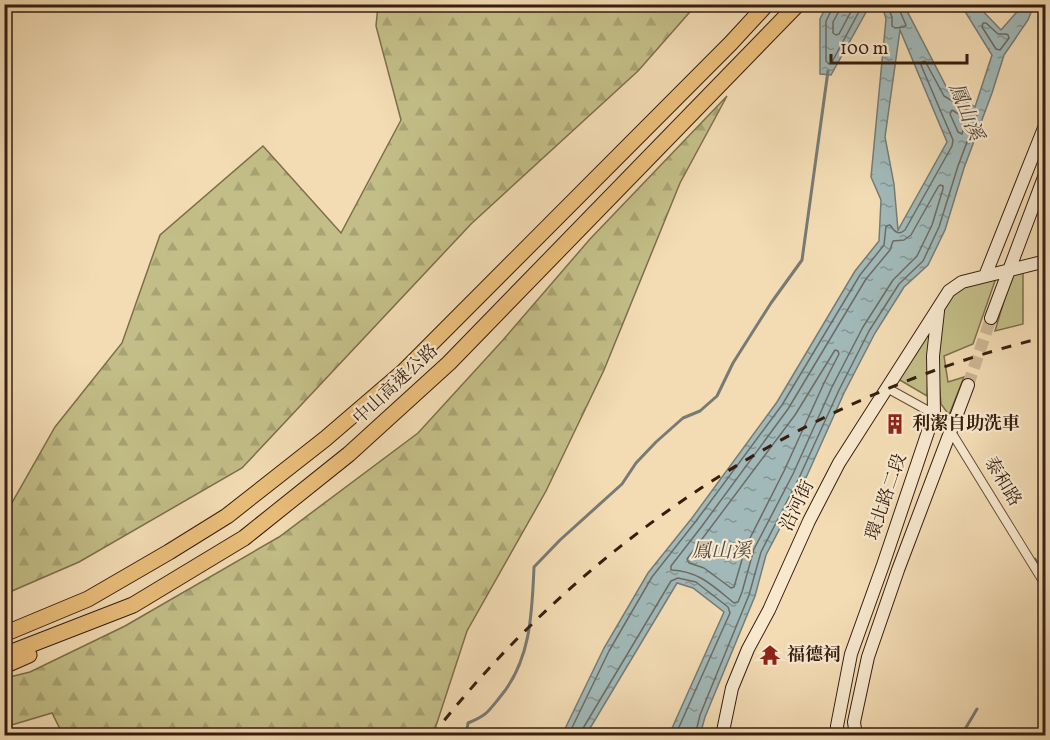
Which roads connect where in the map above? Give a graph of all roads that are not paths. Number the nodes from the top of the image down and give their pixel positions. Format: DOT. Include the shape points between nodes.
graph roads {
  1 [pos="767,4"];
  2 [pos="798,4"];
  3 [pos="1046,123"];
  4 [pos="1046,172"];
  5 [pos="1046,261"];
  6 [pos="1009,270"];
  7 [pos="985,276"];
  8 [pos="939,307"];
  9 [pos="991,318"];
  10 [pos="968,385"];
  11 [pos="887,388"];
  12 [pos="934,414"];
  13 [pos="950,430"];
  14 [pos="1046,586"];
  15 [pos="133,605"];
  16 [pos="4,634"];
  17 [pos="4,655"];
  18 [pos="4,666"];
  19 [pos="722,735"];
  20 [pos="838,735"];
  21 [pos="856,735"];
  1 -- 16 [label="highway, 中山高速公路" via="403,372 325,439 227,516 169,552 88,599"];
  2 -- 15 [label="highway, 中山高速公路" via="449,363 349,454 244,538"];
  3 -- 7 [label="street"];
  4 -- 6 [label="street"];
  5 -- 6 [label="street"];
  6 -- 7 [label="street"];
  6 -- 9 [label="street"];
  7 -- 8 [label="street" via="962,282"];
  8 -- 11 [label="street, 沿河街"];
  8 -- 12 [label="street, 環北路二段" via="933,356"];
  10 -- 13 [label="street, 環北路二段"];
  11 -- 12 [label="street, 泰和路"];
  11 -- 19 [label="street, 沿河街" via="839,463 748,649 732,688"];
  12 -- 13 [label="street, 泰和路"];
  12 -- 20 [label="street, 環北路二段" via="851,654"];
  13 -- 14 [label="street, 泰和路"];
  13 -- 21 [label="street, 環北路二段" via="868,657"];
  15 -- 17 [label="highway, 中山高速公路"];
  15 -- 18 [label="highway"];
}
